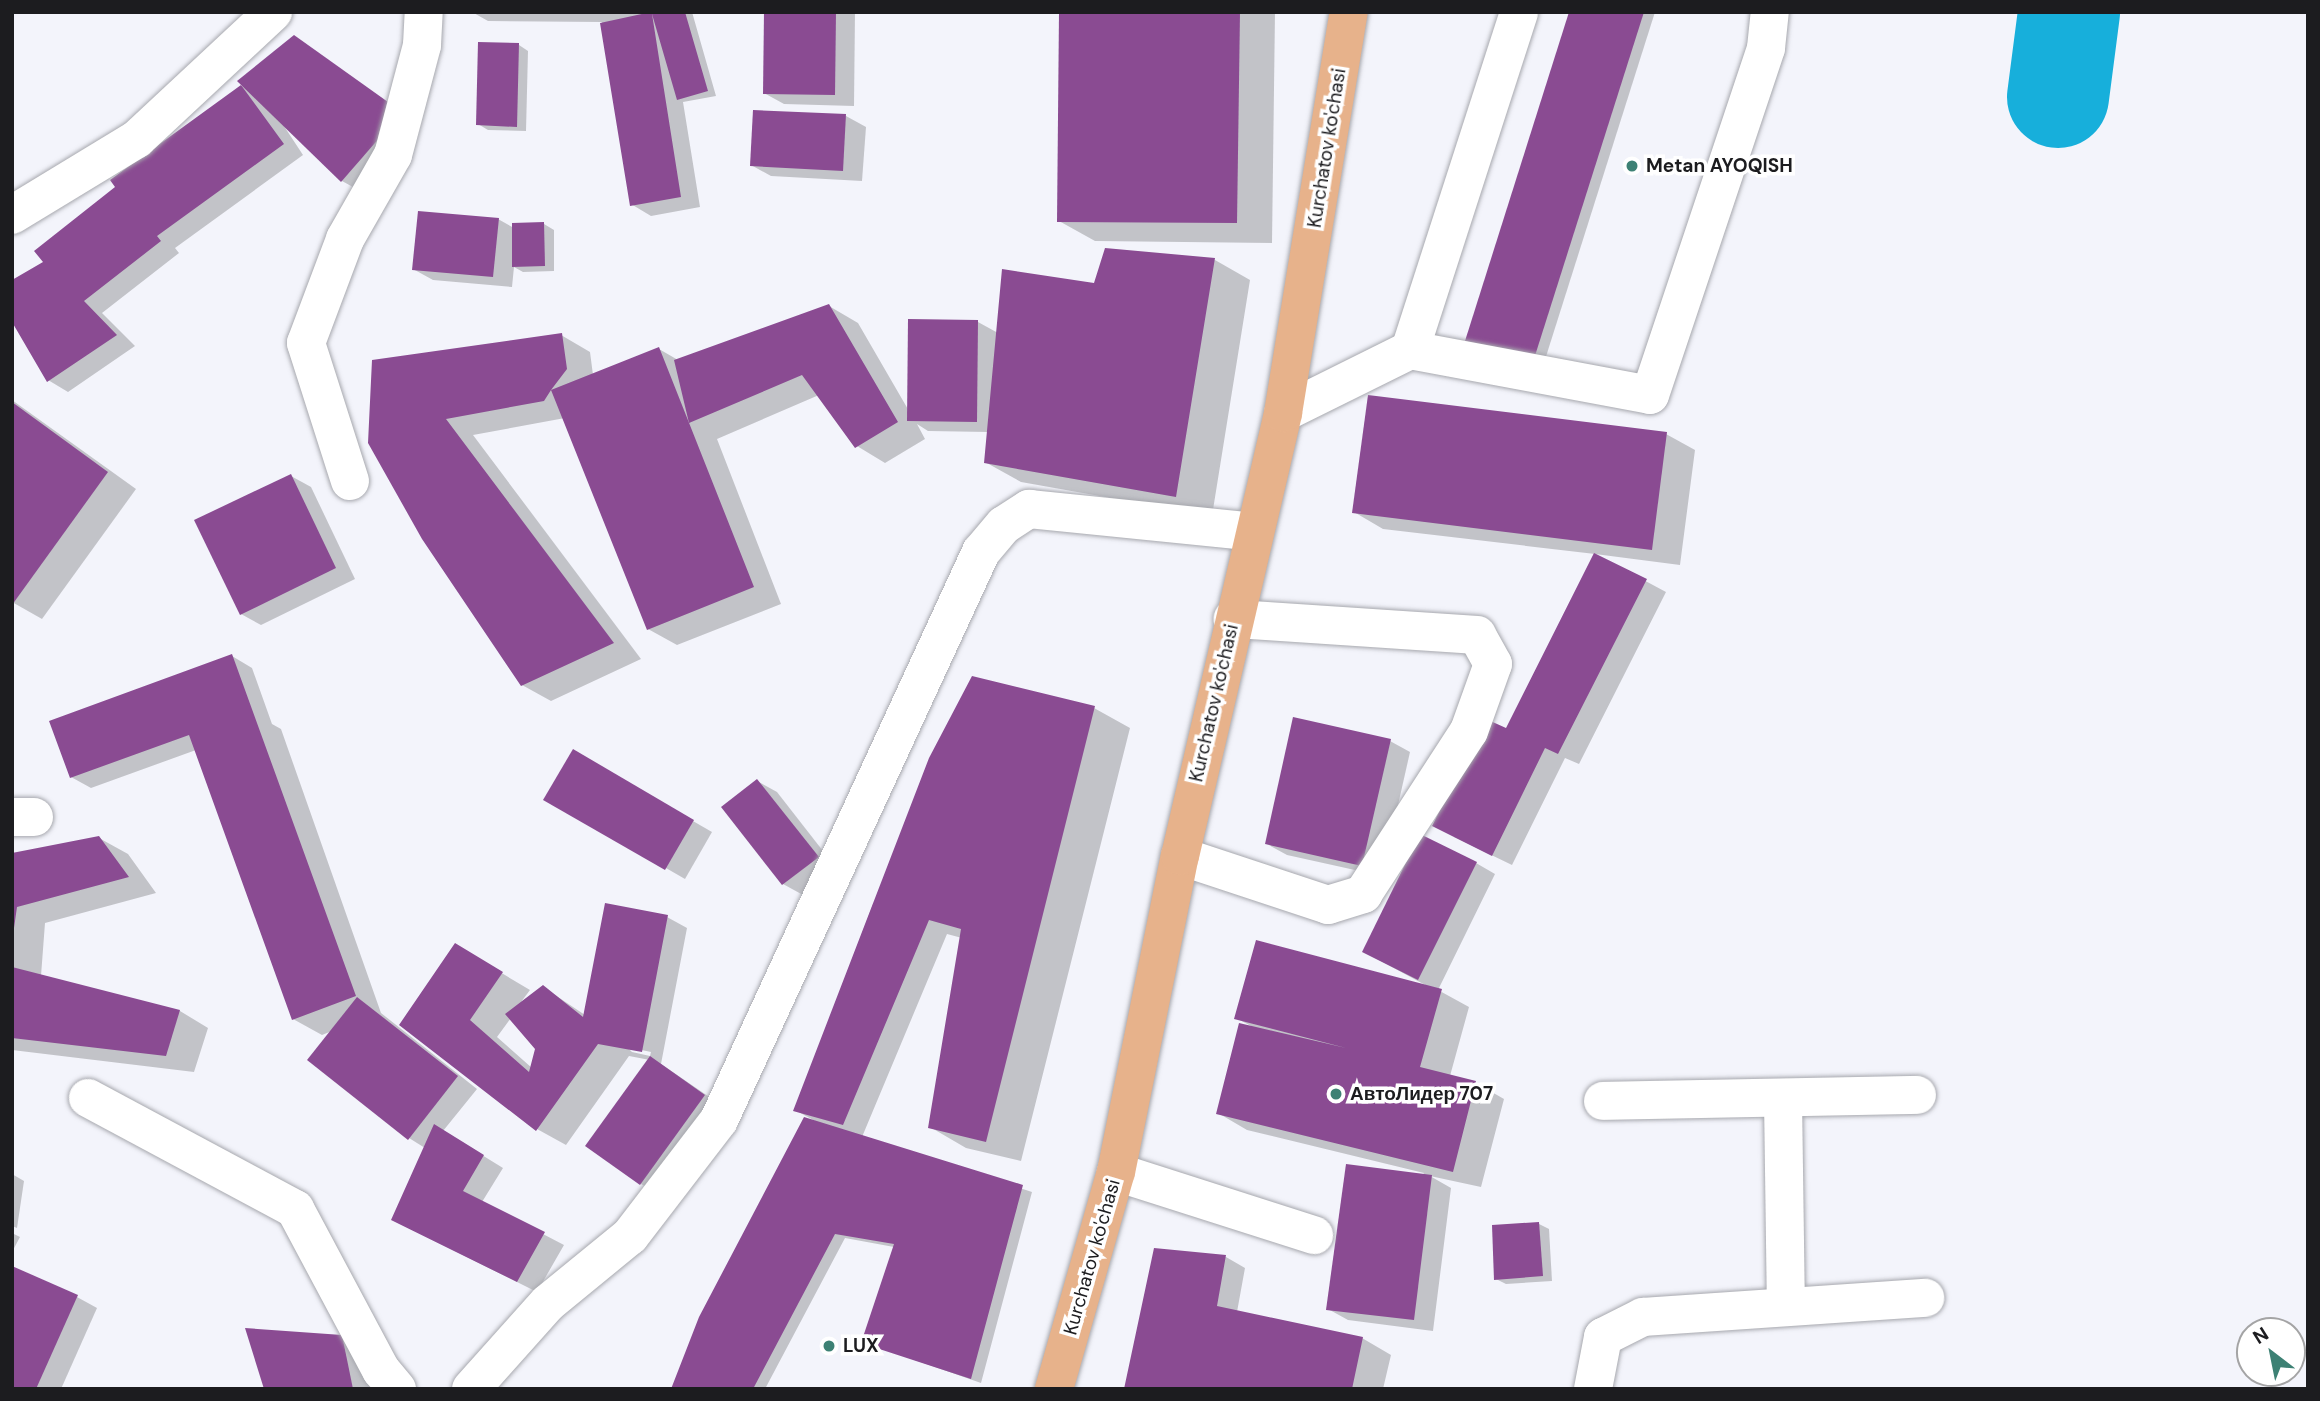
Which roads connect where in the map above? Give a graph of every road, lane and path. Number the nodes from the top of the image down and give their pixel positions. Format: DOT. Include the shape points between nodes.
graph roads {
  1 [pos="273,12"];
  2 [pos="424,12"];
  3 [pos="1349,12"];
  4 [pos="1519,12"];
  5 [pos="1770,12"];
  6 [pos="12,215"];
  7 [pos="1409,350"];
  8 [pos="1283,413"];
  9 [pos="350,481"];
  10 [pos="1255,532"];
  11 [pos="1233,619"];
  12 [pos="1180,856"];
  13 [pos="1917,1095"];
  14 [pos="89,1098"];
  15 [pos="1783,1098"];
  16 [pos="1603,1101"];
  17 [pos="1116,1172"];
  18 [pos="1314,1235"];
  19 [pos="1925,1298"];
  20 [pos="1786,1307"];
  21 [pos="397,1389"];
  22 [pos="471,1389"];
  23 [pos="1054,1389"];
  24 [pos="1593,1389"];
  1 -- 6 [label="street" via="137,139"];
  2 -- 9 [label="street" via="422,46 393,155 345,239 306,344"];
  3 -- 8 [label="main road, Kurchatov ko'chasi"];
  4 -- 7 [label="street"];
  5 -- 7 [label="street" via="1766,48 1650,395"];
  7 -- 8 [label="street"];
  8 -- 10 [label="main road, Kurchatov ko'chasi"];
  10 -- 11 [label="main road, Kurchatov ko'chasi"];
  10 -- 22 [label="street" via="1029,509 1004,525 981,552 719,1120 630,1236 548,1303"];
  11 -- 12 [label="main road, Kurchatov ko'chasi"];
  11 -- 12 [label="street" via="1477,635 1493,664 1469,732 1363,894 1328,905"];
  12 -- 17 [label="main road, Kurchatov ko'chasi"];
  13 -- 15 [label="street"];
  14 -- 21 [label="street" via="295,1209 381,1370"];
  15 -- 16 [label="street"];
  15 -- 20 [label="street"];
  17 -- 18 [label="street"];
  17 -- 23 [label="main road, Kurchatov ko'chasi"];
  19 -- 20 [label="street"];
  20 -- 24 [label="street" via="1643,1317 1603,1337"];
}
